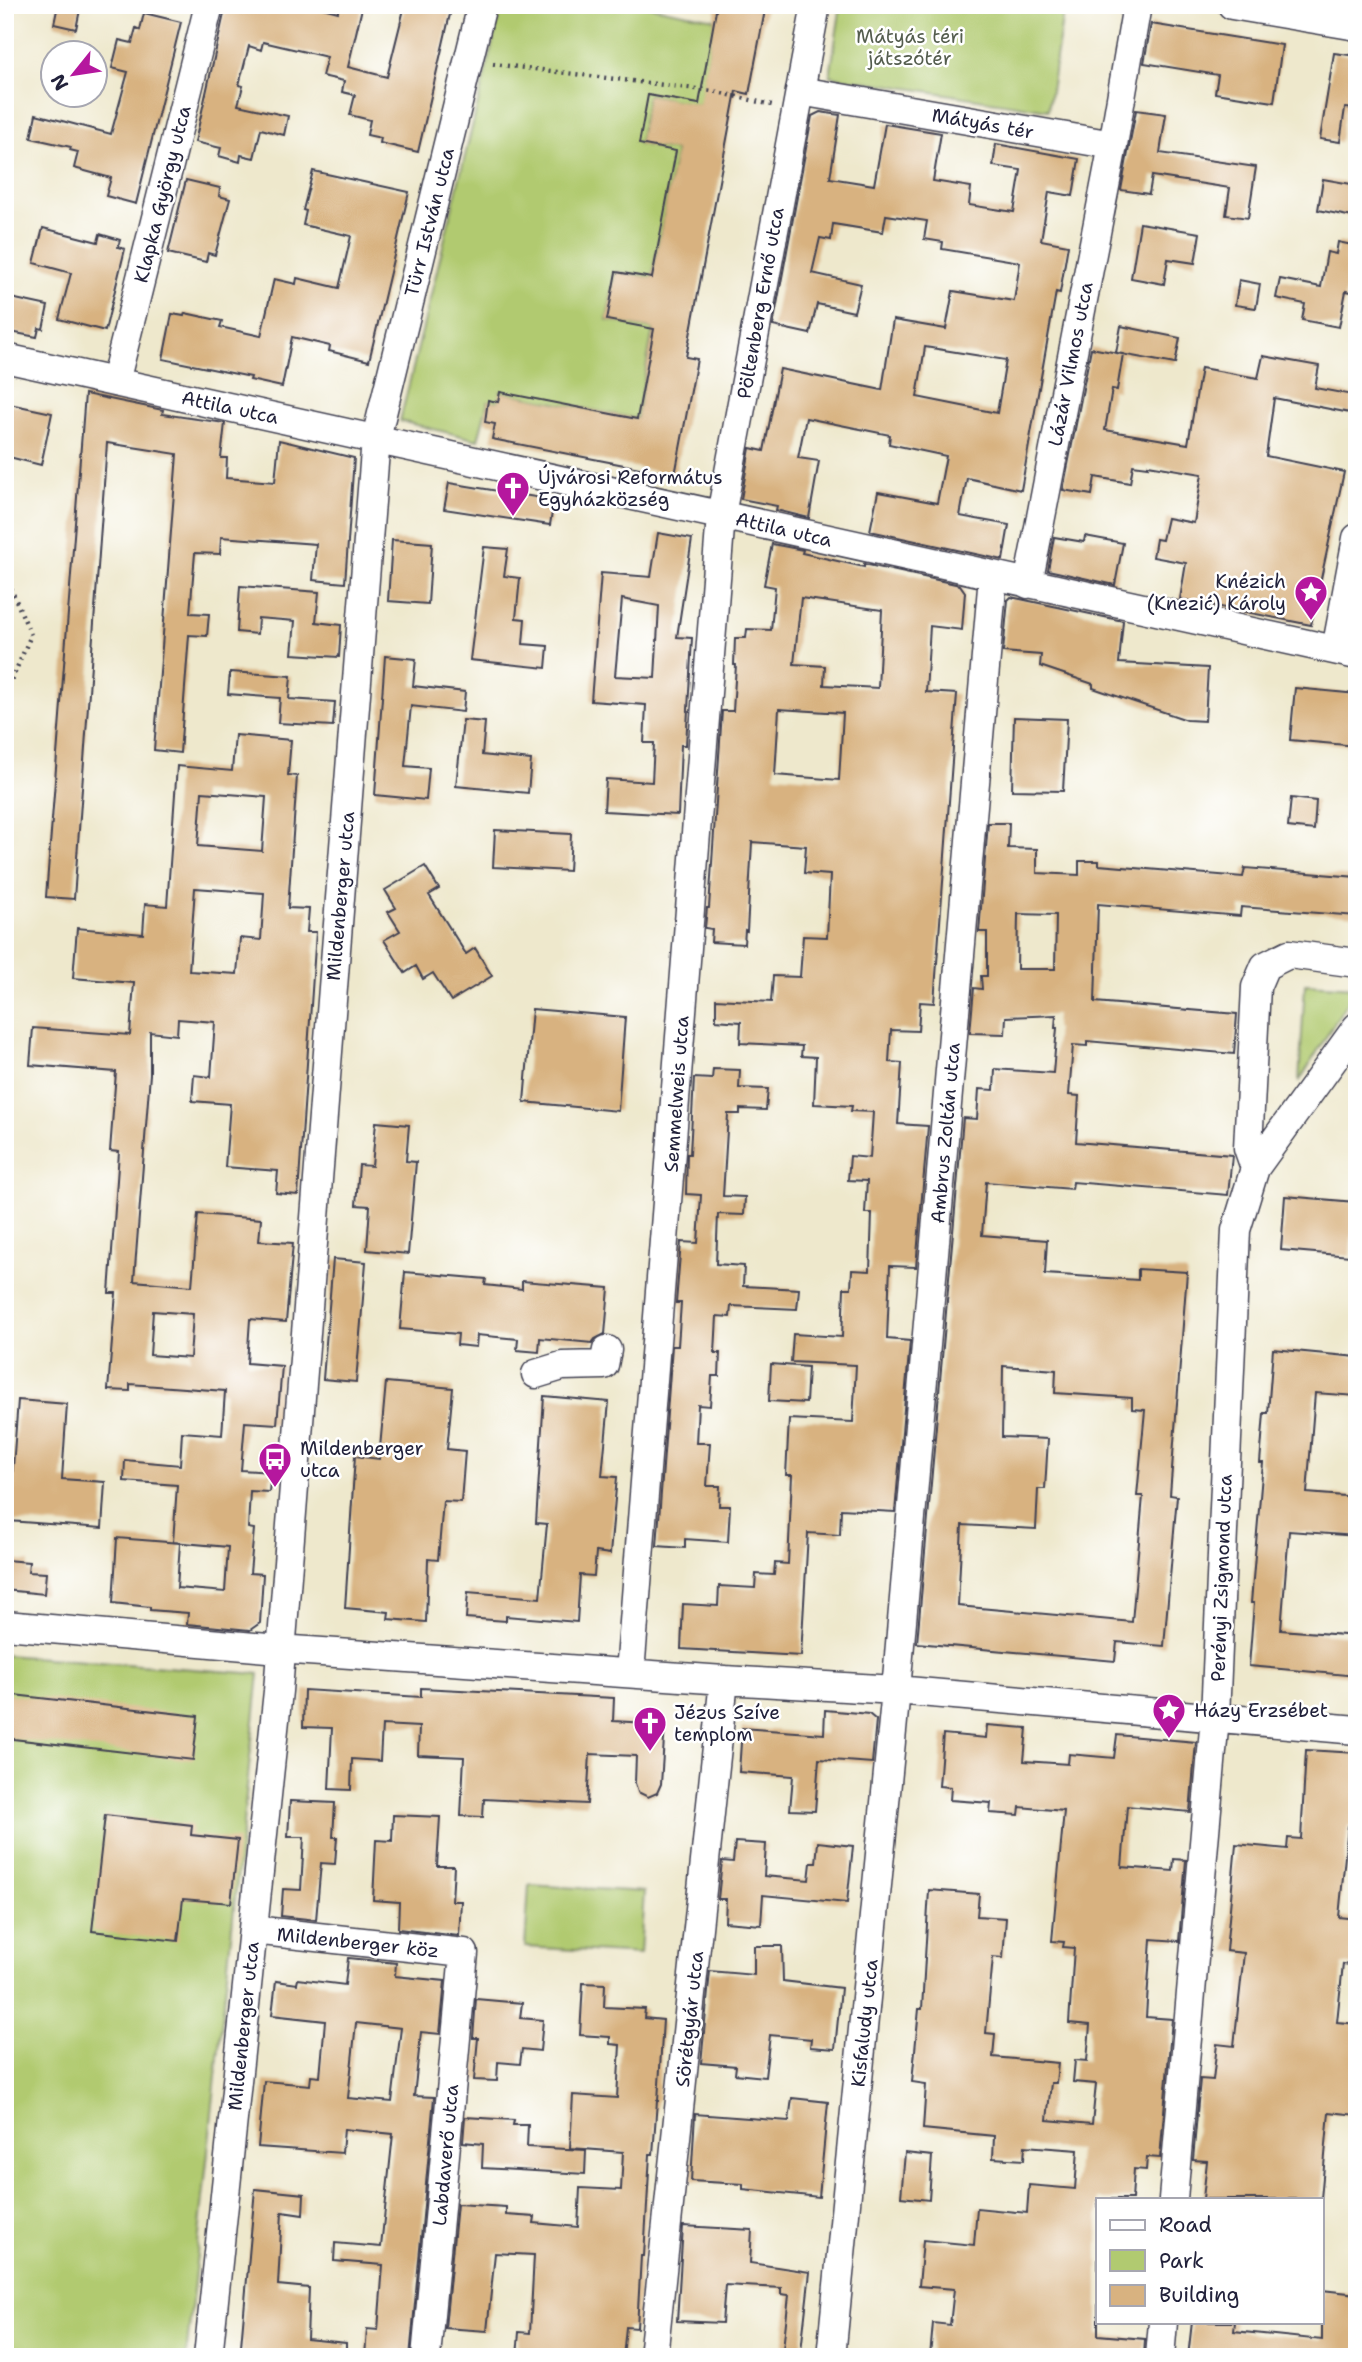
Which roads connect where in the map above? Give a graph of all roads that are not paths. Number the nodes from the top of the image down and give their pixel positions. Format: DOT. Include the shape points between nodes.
graph roads {
  1 [pos="209,5"];
  2 [pos="482,5"];
  3 [pos="816,5"];
  4 [pos="1137,5"];
  5 [pos="1232,5"];
  6 [pos="1357,26"];
  7 [pos="798,101"];
  8 [pos="1113,145"];
  9 [pos="5,358"];
  10 [pos="115,382"];
  11 [pos="376,438"];
  12 [pos="721,515"];
  13 [pos="1357,538"];
  14 [pos="993,576"];
  15 [pos="1028,584"];
  16 [pos="1347,652"];
  17 [pos="1357,963"];
  18 [pos="1357,1027"];
  19 [pos="1255,1168"];
  20 [pos="607,1350"];
  21 [pos="536,1374"];
  22 [pos="5,1625"];
  23 [pos="279,1649"];
  24 [pos="630,1673"];
  25 [pos="724,1680"];
  26 [pos="896,1690"];
  27 [pos="1215,1717"];
  28 [pos="1357,1730"];
  29 [pos="253,1930"];
  30 [pos="464,1953"];
  31 [pos="1173,2198"];
  32 [pos="1163,2324"];
  33 [pos="208,2357"];
  34 [pos="426,2357"];
  35 [pos="653,2357"];
  36 [pos="831,2357"];
  37 [pos="1160,2357"];
  1 -- 10 [label="street, Klapka György utca"];
  2 -- 11 [label="street, Türr István utca"];
  3 -- 7 [label="street"];
  4 -- 8 [label="street"];
  5 -- 6 [label="street"];
  7 -- 8 [label="street, Mátyás tér"];
  7 -- 12 [label="street, Pöltenberg Ernő utca"];
  8 -- 15 [label="street, Lázár Vilmos utca"];
  9 -- 10 [label="street, Attila utca"];
  10 -- 11 [label="street, Attila utca"];
  11 -- 12 [label="street, Attila utca"];
  11 -- 23 [label="street, Mildenberger utca"];
  12 -- 14 [label="street, Attila utca"];
  12 -- 24 [label="street, Semmelweis utca"];
  13 -- 16 [label="street"];
  14 -- 15 [label="street, Attila utca"];
  14 -- 26 [label="street, Ambrus Zoltán utca"];
  15 -- 16 [label="street, Attila utca"];
  17 -- 19 [label="street, Perényi Zsigmond utca" via="1289,954 1265,966 1256,988 1248,1148"];
  18 -- 19 [label="street, Perényi Zsigmond utca"];
  19 -- 27 [label="street, Perényi Zsigmond utca" via="1236,1230"];
  20 -- 21 [label="street" via="604,1365 562,1366"];
  22 -- 23 [label="street"];
  23 -- 24 [label="street"];
  23 -- 29 [label="street, Mildenberger utca"];
  24 -- 25 [label="street"];
  25 -- 26 [label="street"];
  25 -- 35 [label="street, Sörétgyár utca"];
  26 -- 27 [label="street"];
  26 -- 36 [label="street, Kisfaludy utca"];
  27 -- 28 [label="street"];
  27 -- 31 [label="street, Perényi Zsigmond utca"];
  29 -- 30 [label="street, Mildenberger köz"];
  29 -- 33 [label="street, Mildenberger utca"];
  30 -- 34 [label="street, Labdaverő utca"];
  32 -- 37 [label="street"];
}
